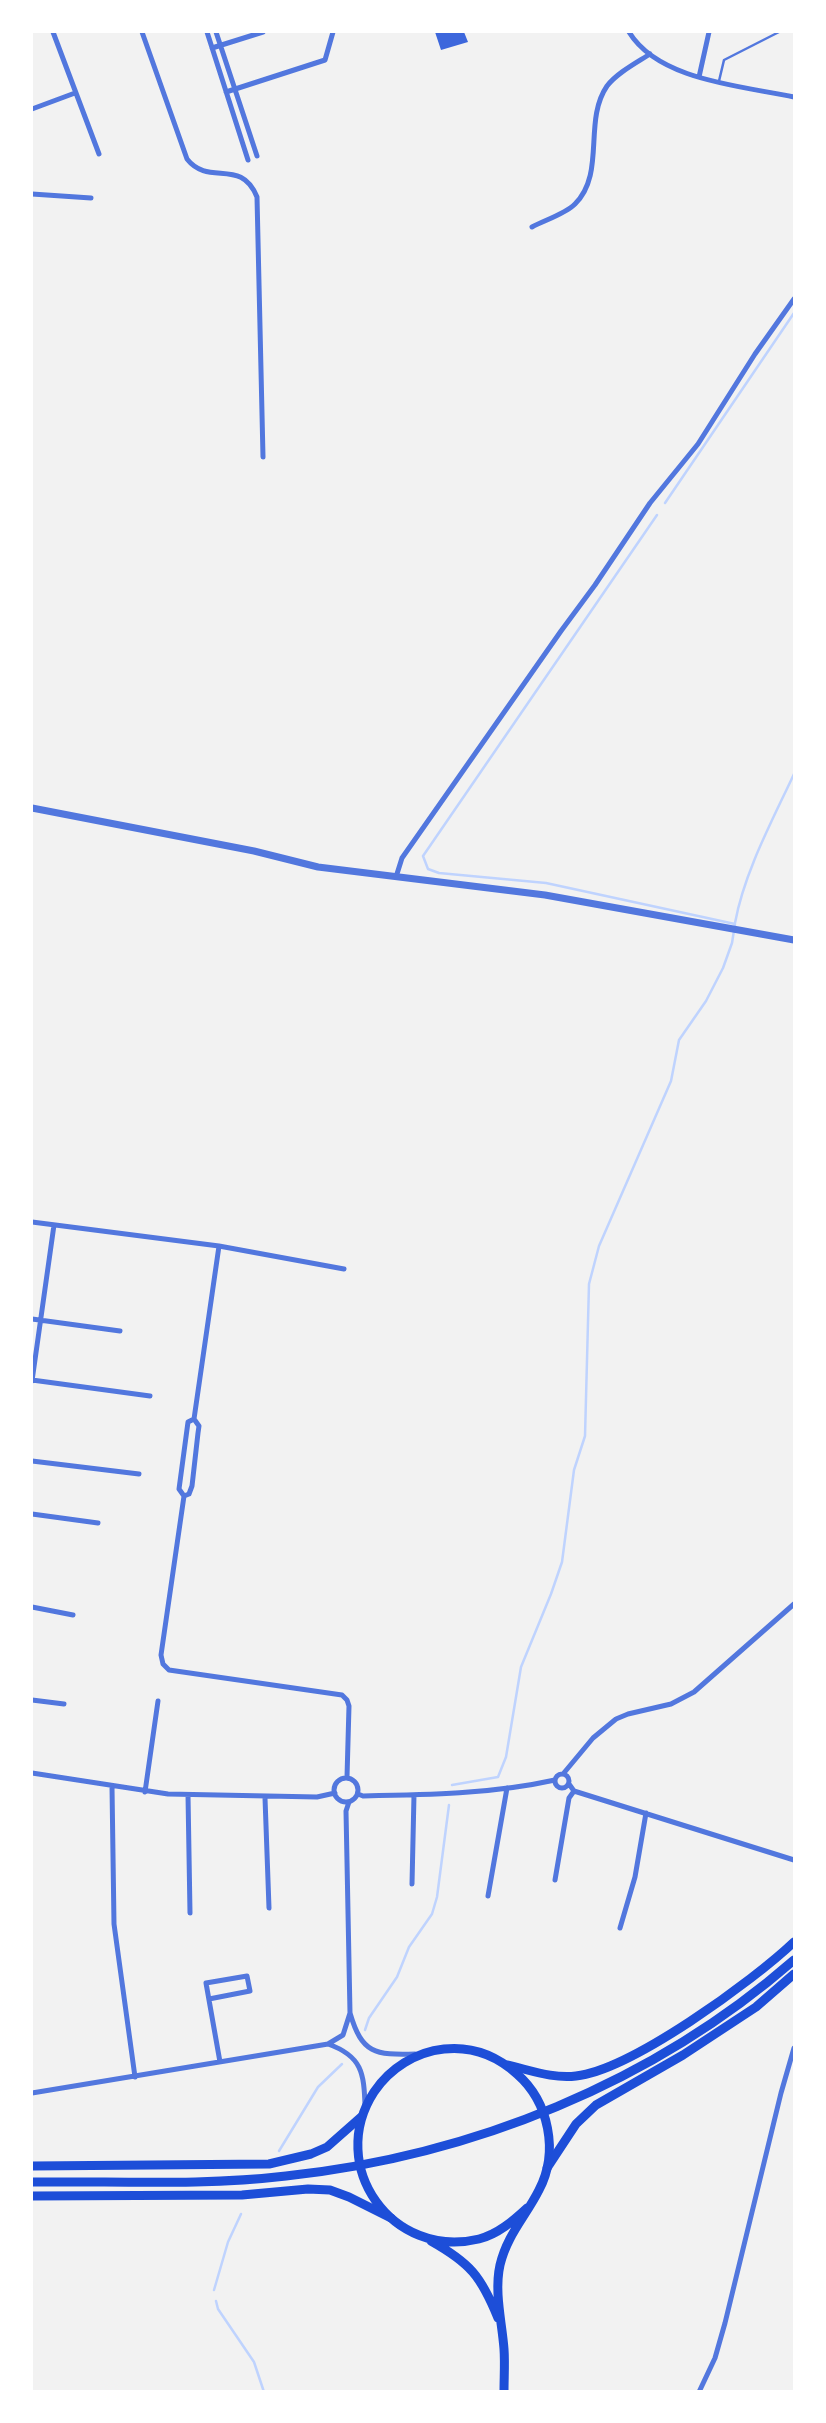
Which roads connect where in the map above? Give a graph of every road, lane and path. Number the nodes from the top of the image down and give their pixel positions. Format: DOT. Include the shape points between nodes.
graph roads {
  1 [pos="53,32"];
  2 [pos="142,32"];
  3 [pos="207,32"];
  4 [pos="216,32"];
  5 [pos="263,32"];
  6 [pos="333,32"];
  7 [pos="629,32"];
  8 [pos="709,32"];
  9 [pos="779,32"];
  10 [pos="220,46"];
  11 [pos="212,48"];
  12 [pos="650,54"];
  13 [pos="699,77"];
  14 [pos="719,81"];
  15 [pos="234,90"];
  16 [pos="226,92"];
  17 [pos="75,93"];
  18 [pos="794,97"];
  19 [pos="32,109"];
  20 [pos="99,154"];
  21 [pos="257,156"];
  22 [pos="248,160"];
  23 [pos="32,194"];
  24 [pos="91,198"];
  25 [pos="532,227"];
  26 [pos="794,299"];
  27 [pos="264,457"];
  28 [pos="32,808"];
  29 [pos="396,877"];
  30 [pos="794,940"];
  31 [pos="32,1222"];
  32 [pos="54,1225"];
  33 [pos="219,1246"];
  34 [pos="344,1269"];
  35 [pos="32,1319"];
  36 [pos="42,1320"];
  37 [pos="120,1331"];
  38 [pos="32,1381"];
  39 [pos="150,1396"];
  40 [pos="194,1419"];
  41 [pos="32,1461"];
  42 [pos="139,1475"];
  43 [pos="184,1496"];
  44 [pos="32,1514"];
  45 [pos="98,1523"];
  46 [pos="794,1604"];
  47 [pos="32,1607"];
  48 [pos="74,1615"];
  49 [pos="32,1700"];
  50 [pos="158,1702"];
  51 [pos="64,1704"];
  52 [pos="32,1773"];
  53 [pos="563,1773"];
  54 [pos="347,1777"];
  55 [pos="555,1780"];
  56 [pos="569,1784"];
  57 [pos="113,1787"];
  58 [pos="507,1788"];
  59 [pos="574,1790"];
  60 [pos="145,1792"];
  61 [pos="335,1793"];
  62 [pos="358,1794"];
  63 [pos="188,1795"];
  64 [pos="414,1795"];
  65 [pos="265,1798"];
  66 [pos="349,1802"];
  67 [pos="646,1813"];
  68 [pos="794,1860"];
  69 [pos="555,1880"];
  70 [pos="412,1884"];
  71 [pos="488,1896"];
  72 [pos="269,1908"];
  73 [pos="190,1913"];
  74 [pos="620,1928"];
  75 [pos="794,1942"];
  76 [pos="794,1960"];
  77 [pos="794,1974"];
  78 [pos="209,1999"];
  79 [pos="350,2013"];
  80 [pos="328,2044"];
  81 [pos="794,2048"];
  82 [pos="422,2054"];
  83 [pos="220,2062"];
  84 [pos="507,2065"];
  85 [pos="135,2077"];
  86 [pos="32,2093"];
  87 [pos="365,2106"];
  88 [pos="361,2117"];
  89 [pos="32,2166"];
  90 [pos="547,2168"];
  91 [pos="32,2182"];
  92 [pos="32,2196"];
  93 [pos="527,2208"];
  94 [pos="391,2218"];
  95 [pos="423,2237"];
  96 [pos="501,2327"];
  97 [pos="504,2392"];
  98 [pos="699,2392"];
  1 -- 17 [label="street"];
  2 -- 27 [label="street" via="187,159 201,171 245,178 257,197"];
  3 -- 11 [label="street"];
  4 -- 10 [label="street"];
  5 -- 10 [label="street"];
  6 -- 15 [label="street" via="325,60"];
  7 -- 12 [label="street"];
  8 -- 13 [label="street"];
  9 -- 14 [label="lane" via="724,60"];
  10 -- 11 [label="street"];
  10 -- 15 [label="street"];
  11 -- 16 [label="street"];
  12 -- 13 [label="street"];
  12 -- 25 [label="street" via="608,85 598,104 590,177 583,195 573,206"];
  13 -- 14 [label="street"];
  14 -- 18 [label="street"];
  15 -- 16 [label="street"];
  15 -- 21 [label="street"];
  16 -- 22 [label="street"];
  17 -- 19 [label="street"];
  17 -- 20 [label="street"];
  23 -- 24 [label="street"];
  26 -- 29 [label="street" via="698,444 650,503 402,858"];
  28 -- 29 [label="street" via="318,867"];
  29 -- 30 [label="street" via="545,895"];
  31 -- 32 [label="street"];
  32 -- 33 [label="street"];
  32 -- 36 [label="street"];
  33 -- 34 [label="street"];
  33 -- 40 [label="street"];
  35 -- 36 [label="street"];
  36 -- 37 [label="street"];
  36 -- 38 [label="street"];
  38 -- 39 [label="street"];
  40 -- 43 [label="street" via="199,1426 192,1486"];
  40 -- 43 [label="street" via="188,1422 184,1442 179,1489"];
  41 -- 42 [label="street"];
  43 -- 54 [label="street" via="163,1664 169,1670 342,1695 349,1706"];
  44 -- 45 [label="street"];
  46 -- 53 [label="street" via="683,1699 616,1720 593,1738"];
  47 -- 48 [label="street"];
  49 -- 51 [label="street"];
  50 -- 60 [label="street"];
  52 -- 57 [label="street"];
  53 -- 55 [label="street"];
  53 -- 56 [label="street"];
  54 -- 61 [label="street" via="336,1783"];
  54 -- 62 [label="street" via="356,1783"];
  55 -- 56 [label="street" via="560,1788"];
  55 -- 58 [label="street"];
  56 -- 59 [label="street"];
  57 -- 60 [label="street"];
  57 -- 85 [label="street" via="114,1924"];
  58 -- 64 [label="street"];
  58 -- 71 [label="street"];
  59 -- 67 [label="street"];
  59 -- 69 [label="street"];
  60 -- 63 [label="street"];
  61 -- 65 [label="street"];
  61 -- 66 [label="street"];
  62 -- 64 [label="street"];
  62 -- 66 [label="street"];
  63 -- 65 [label="street"];
  63 -- 73 [label="street"];
  64 -- 70 [label="street"];
  65 -- 72 [label="street"];
  66 -- 79 [label="street"];
  67 -- 68 [label="street"];
  67 -- 74 [label="street"];
  75 -- 84 [label="main road" via="721,1999 603,2069 574,2077"];
  76 -- 91 [label="main road" via="679,2044 591,2093 462,2141 373,2163 285,2177"];
  77 -- 90 [label="main road" via="756,2007 596,2105 576,2123"];
  78 -- 78 [label="street" via="206,1983 247,1976 250,1991"];
  78 -- 83 [label="street"];
  79 -- 80 [label="street" via="343,2035"];
  79 -- 82 [label="street" via="364,2045 393,2055"];
  80 -- 83 [label="street"];
  80 -- 87 [label="street" via="356,2062 363,2074"];
  81 -- 98 [label="street" via="725,2323"];
  82 -- 84 [label="main road" via="464,2049 489,2054"];
  82 -- 87 [label="main road" via="390,2074"];
  83 -- 85 [label="street"];
  84 -- 90 [label="main road" via="525,2080 547,2121"];
  85 -- 86 [label="street"];
  87 -- 88 [label="main road"];
  88 -- 89 [label="main road" via="327,2147 269,2164"];
  88 -- 94 [label="main road" via="357,2139 362,2172 376,2202"];
  90 -- 93 [label="main road"];
  92 -- 94 [label="main road" via="242,2196 330,2190"];
  93 -- 95 [label="main road" via="506,2227 480,2238 452,2242"];
  93 -- 96 [label="main road" via="507,2240 500,2267"];
  94 -- 95 [label="main road"];
  95 -- 96 [label="main road" via="466,2263 482,2281"];
  96 -- 97 [label="main road"];
}
